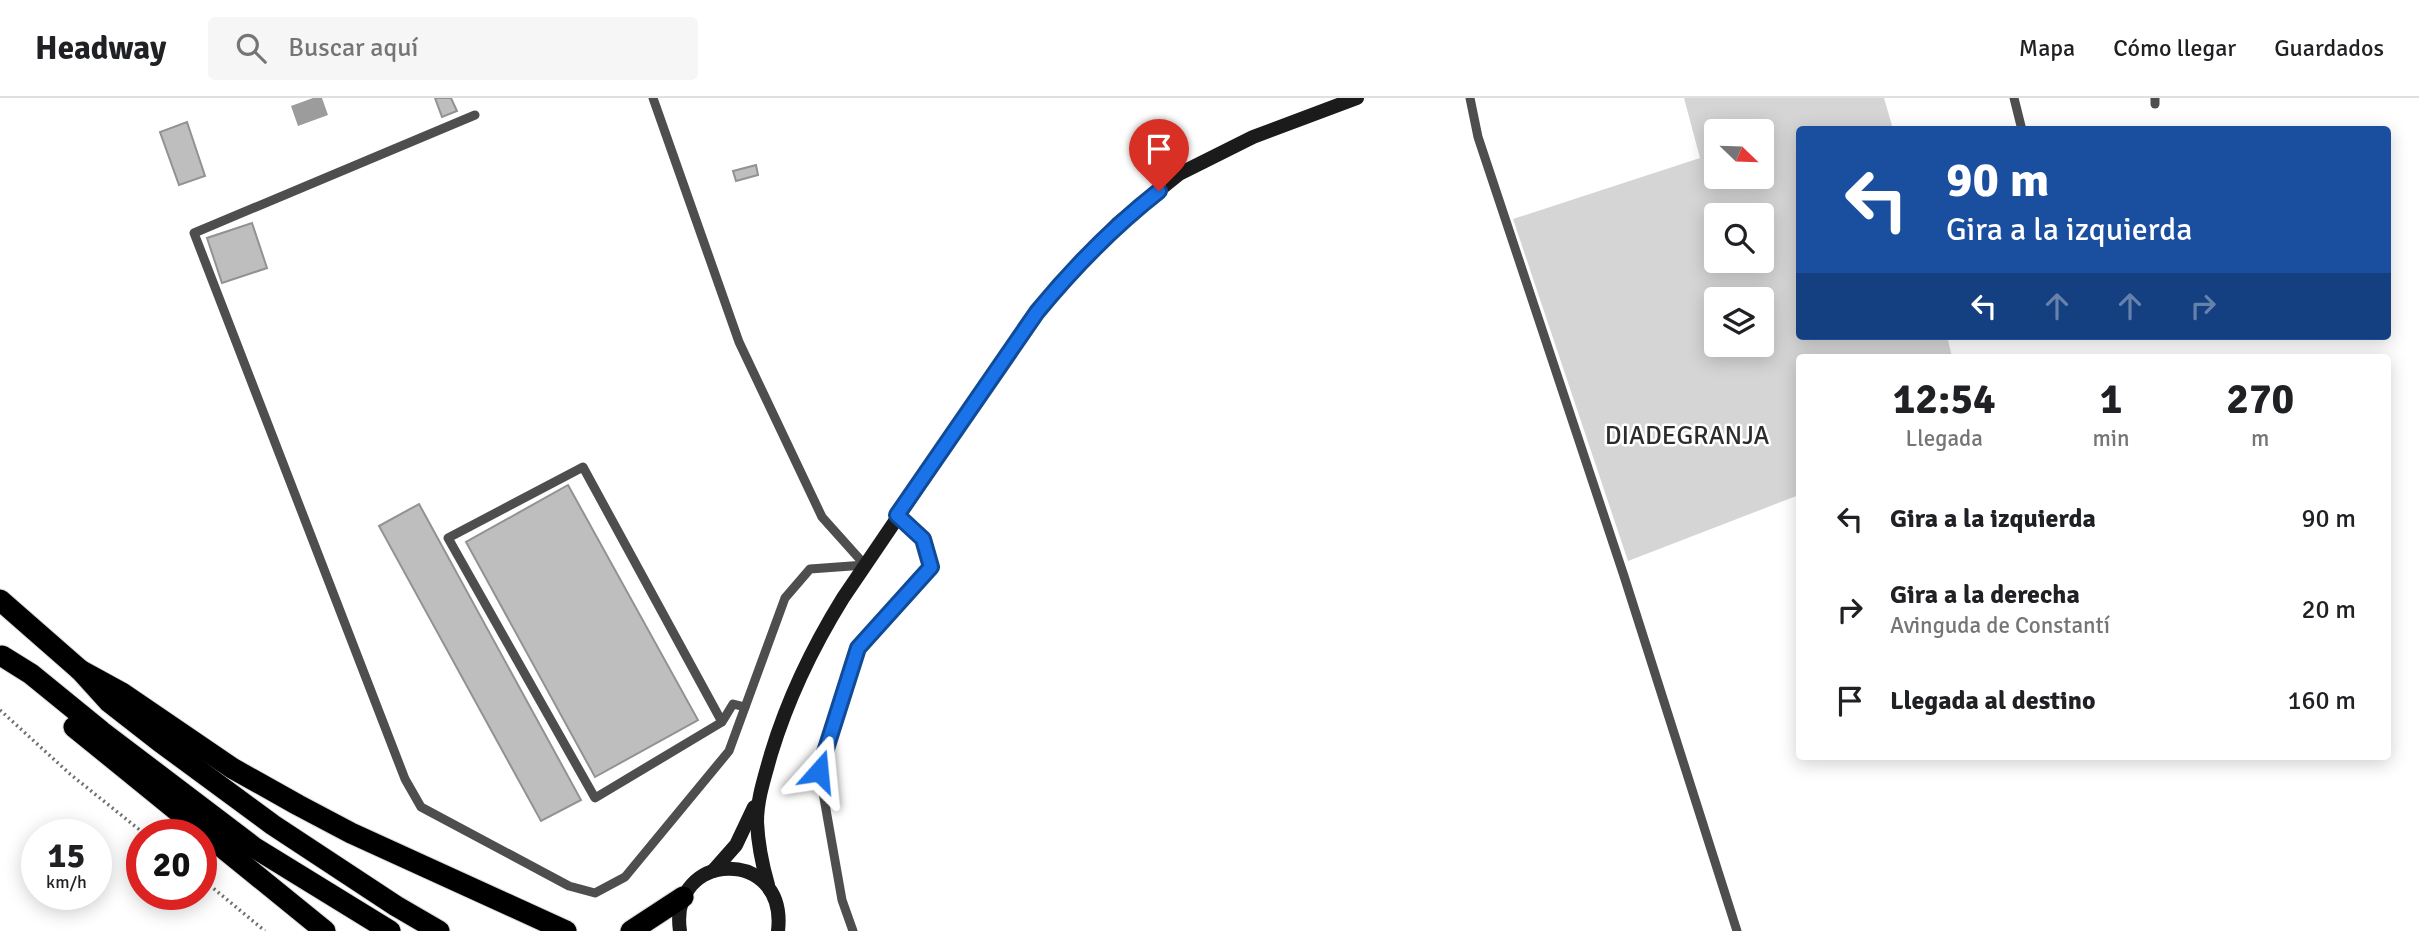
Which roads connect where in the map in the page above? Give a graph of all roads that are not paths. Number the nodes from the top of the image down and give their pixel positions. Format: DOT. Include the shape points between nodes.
graph roads {
  1 [pos="653,98"];
  2 [pos="1357,98"];
  3 [pos="1470,98"];
  4 [pos="2014,98"];
  5 [pos="475,115"];
  6 [pos="2021,126"];
  7 [pos="897,515"];
  8 [pos="865,565"];
  9 [pos="0,600"];
  10 [pos="1,655"];
  11 [pos="80,670"];
  12 [pos="745,707"];
  13 [pos="722,722"];
  14 [pos="761,793"];
  15 [pos="713,871"];
  16 [pos="768,885"];
  17 [pos="683,897"];
  18 [pos="325,931"];
  19 [pos="390,931"];
  20 [pos="439,931"];
  21 [pos="566,931"];
  22 [pos="631,931"];
  23 [pos="680,931"];
  24 [pos="778,931"];
  25 [pos="853,931"];
  26 [pos="1737,931"];
  1 -- 8 [label="lane" via="739,342 822,517"];
  2 -- 7 [label="main road" via="1253,136 1179,174 1117,224 1037,312"];
  3 -- 26 [label="lane" via="1478,137"];
  4 -- 6 [label="lane"];
  5 -- 12 [label="lane" via="194,233 405,779 421,807 569,886 595,893 625,877 729,751"];
  7 -- 8 [label="main road"];
  7 -- 25 [label="lane" via="923,539 931,567 858,648 819,771 842,900"];
  8 -- 12 [label="lane" via="810,569 785,598"];
  8 -- 14 [label="main road" via="822,631 794,686"];
  9 -- 11 [label="highway"];
  10 -- 18 [label="highway" via="17,677 94,745"];
  10 -- 19 [label="highway" via="256,848"];
  11 -- 20 [label="highway" via="109,702 273,825"];
  11 -- 21 [label="highway" via="298,805"];
  12 -- 13 [label="lane" via="733,704"];
  13 -- 13 [label="lane" via="583,467 448,538 595,798"];
  14 -- 15 [label="main road" via="736,845"];
  14 -- 16 [label="main road" via="758,842"];
  15 -- 16 [label="main road" via="739,869"];
  15 -- 17 [label="main road" via="693,883"];
  16 -- 24 [label="main road" via="780,916"];
  17 -- 22 [label="highway"];
  17 -- 23 [label="main road"];
}
